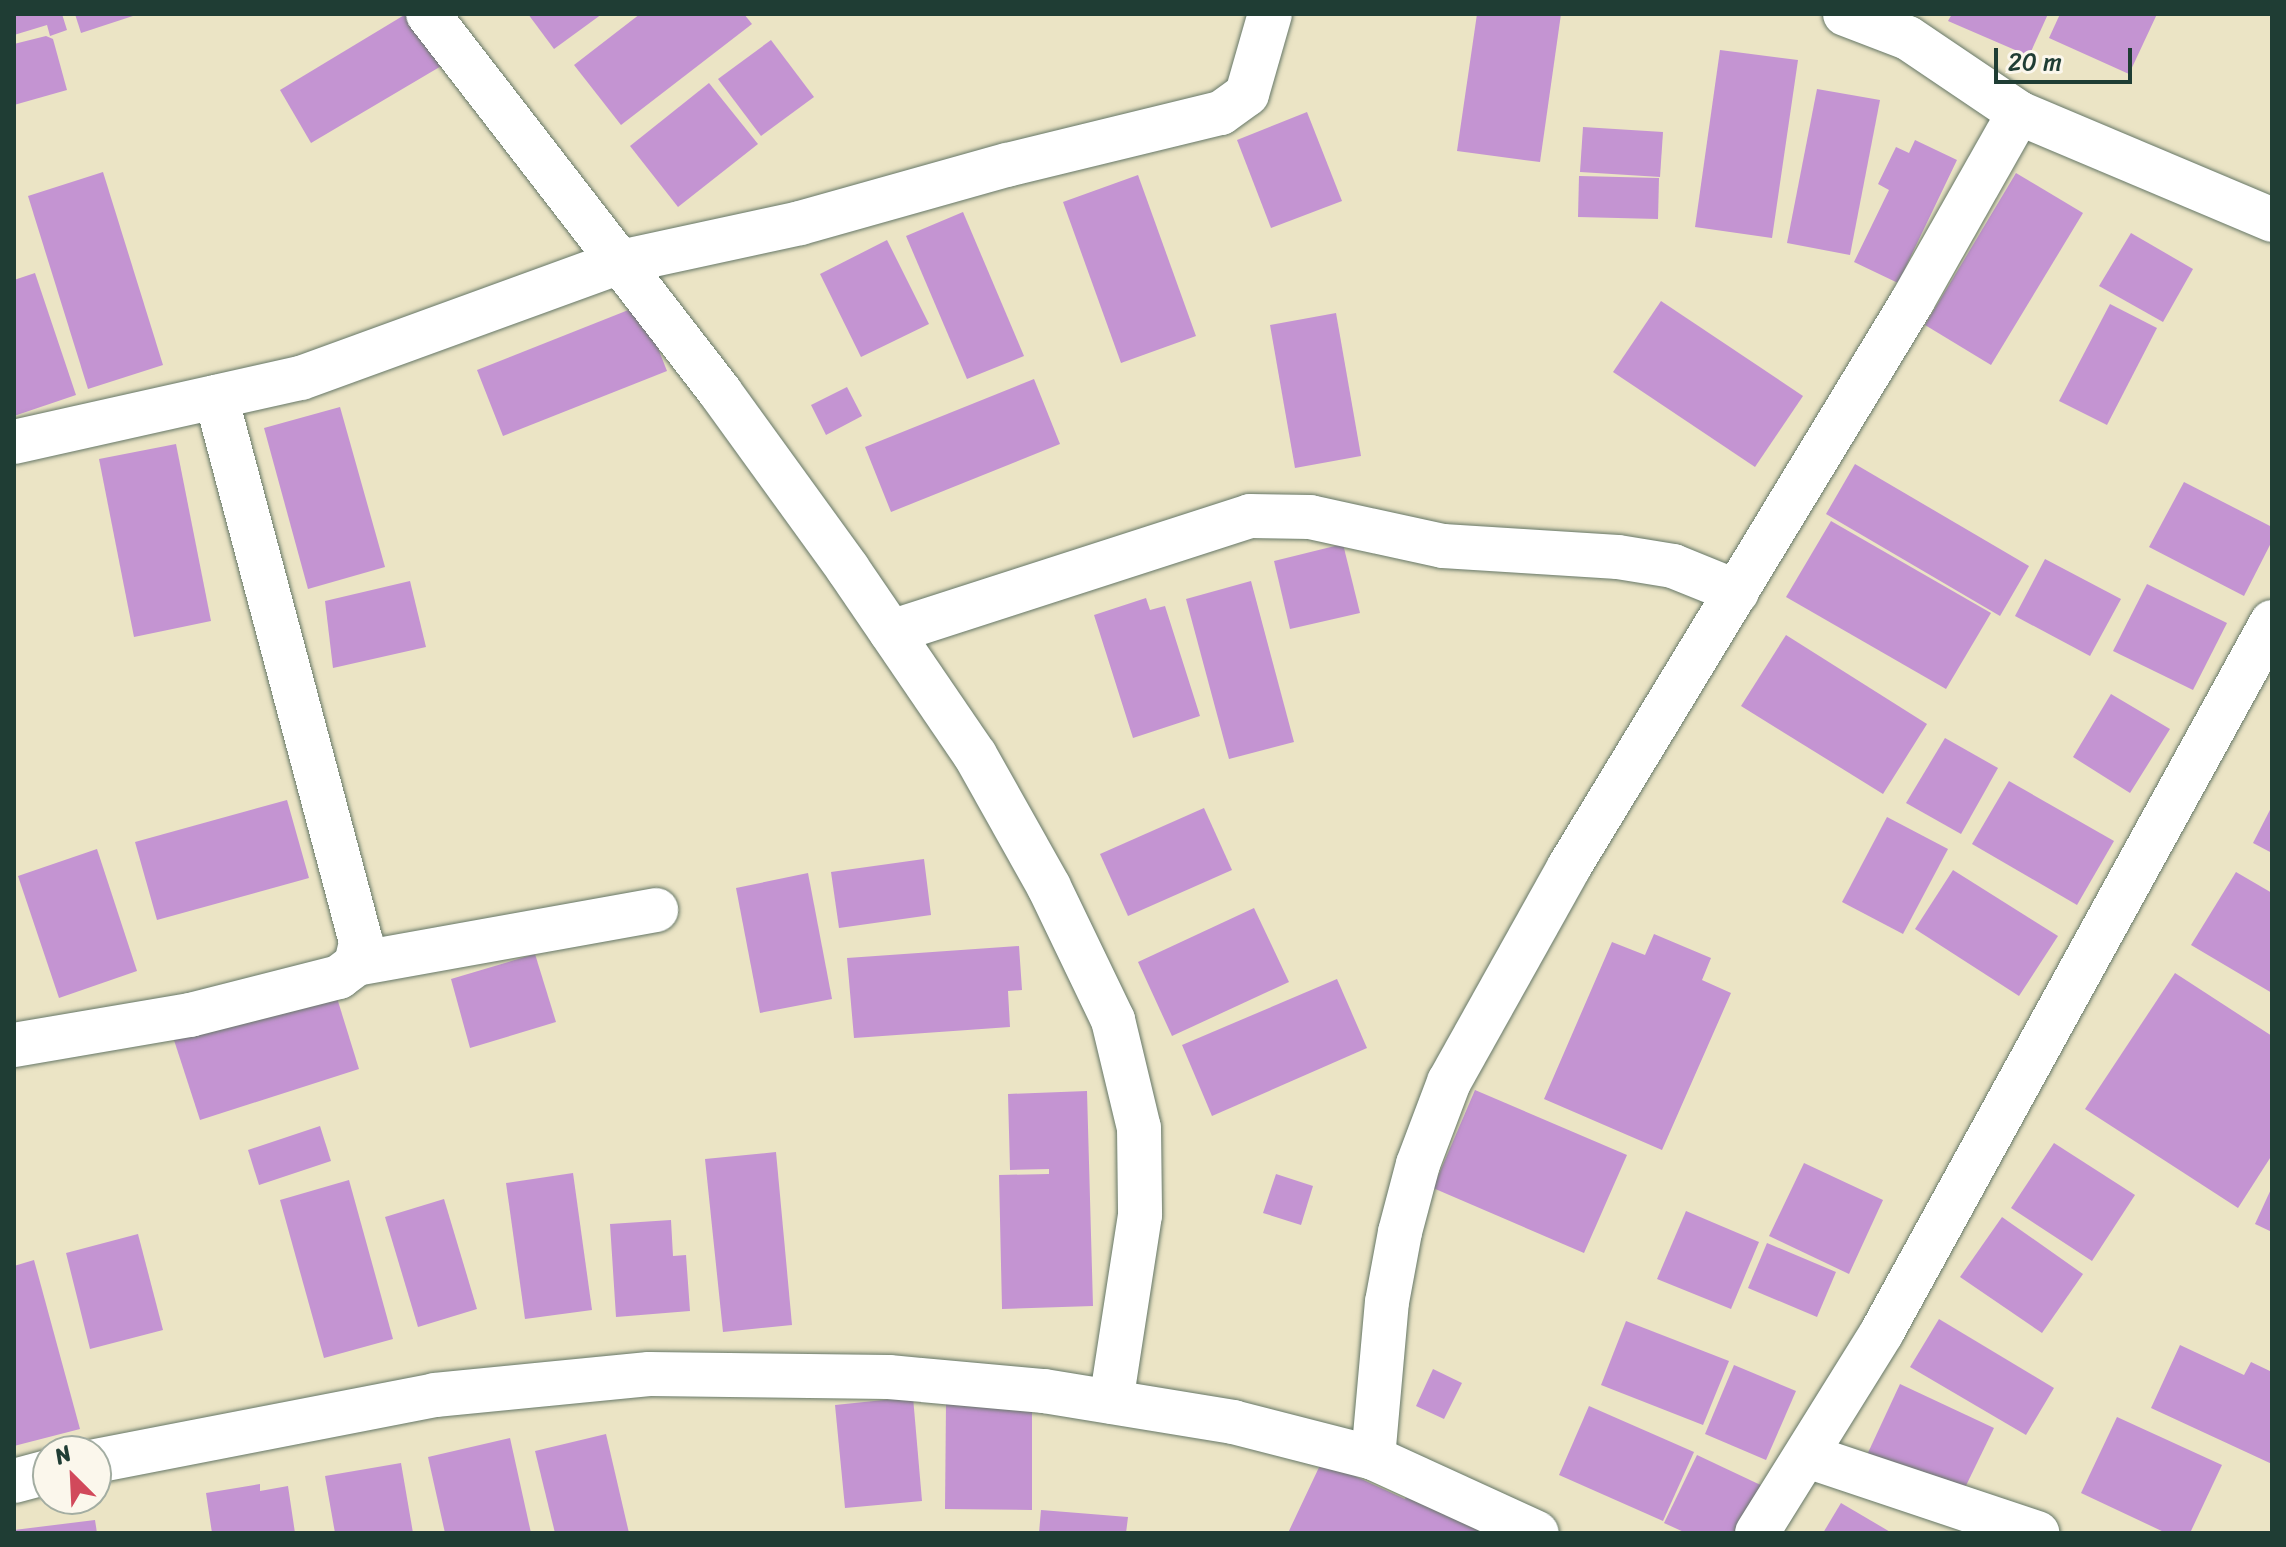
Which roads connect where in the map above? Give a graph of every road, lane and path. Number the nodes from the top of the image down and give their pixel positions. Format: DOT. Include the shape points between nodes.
graph roads {
  1 [pos="428,14"];
  2 [pos="1270,14"];
  3 [pos="1845,14"];
  4 [pos="1913,26"];
  5 [pos="2019,113"];
  6 [pos="2272,220"];
  7 [pos="620,262"];
  8 [pos="216,397"];
  9 [pos="14,442"];
  10 [pos="1737,592"];
  11 [pos="2272,622"];
  12 [pos="891,632"];
  13 [pos="656,910"];
  14 [pos="356,964"];
  15 [pos="14,1045"];
  16 [pos="1111,1402"];
  17 [pos="1807,1456"];
  18 [pos="112,1458"];
  19 [pos="1373,1458"];
  20 [pos="1537,1533"];
  21 [pos="1757,1533"];
  22 [pos="2037,1533"];
  1 -- 7 [label="street"];
  2 -- 7 [label="street" via="1247,94 1221,113 800,223"];
  3 -- 4 [label="street"];
  4 -- 5 [label="street"];
  5 -- 6 [label="street"];
  5 -- 10 [label="street"];
  7 -- 8 [label="street" via="301,378"];
  7 -- 12 [label="street"];
  8 -- 9 [label="street"];
  8 -- 14 [label="street" via="361,942"];
  10 -- 12 [label="street" via="1673,566 1618,557 1443,546 1310,517 1250,516"];
  10 -- 19 [label="street" via="1569,867 1449,1082 1418,1164 1400,1232 1387,1302"];
  11 -- 17 [label="street" via="1929,1249"];
  12 -- 16 [label="street" via="975,755 1049,887 1113,1020 1139,1128 1143,1174"];
  13 -- 14 [label="street"];
  14 -- 15 [label="street" via="339,977 190,1015"];
  16 -- 18 [label="street" via="889,1377 649,1374 435,1395"];
  16 -- 19 [label="street" via="1233,1422"];
  17 -- 21 [label="street"];
  17 -- 22 [label="street"];
  19 -- 20 [label="street"];
}
